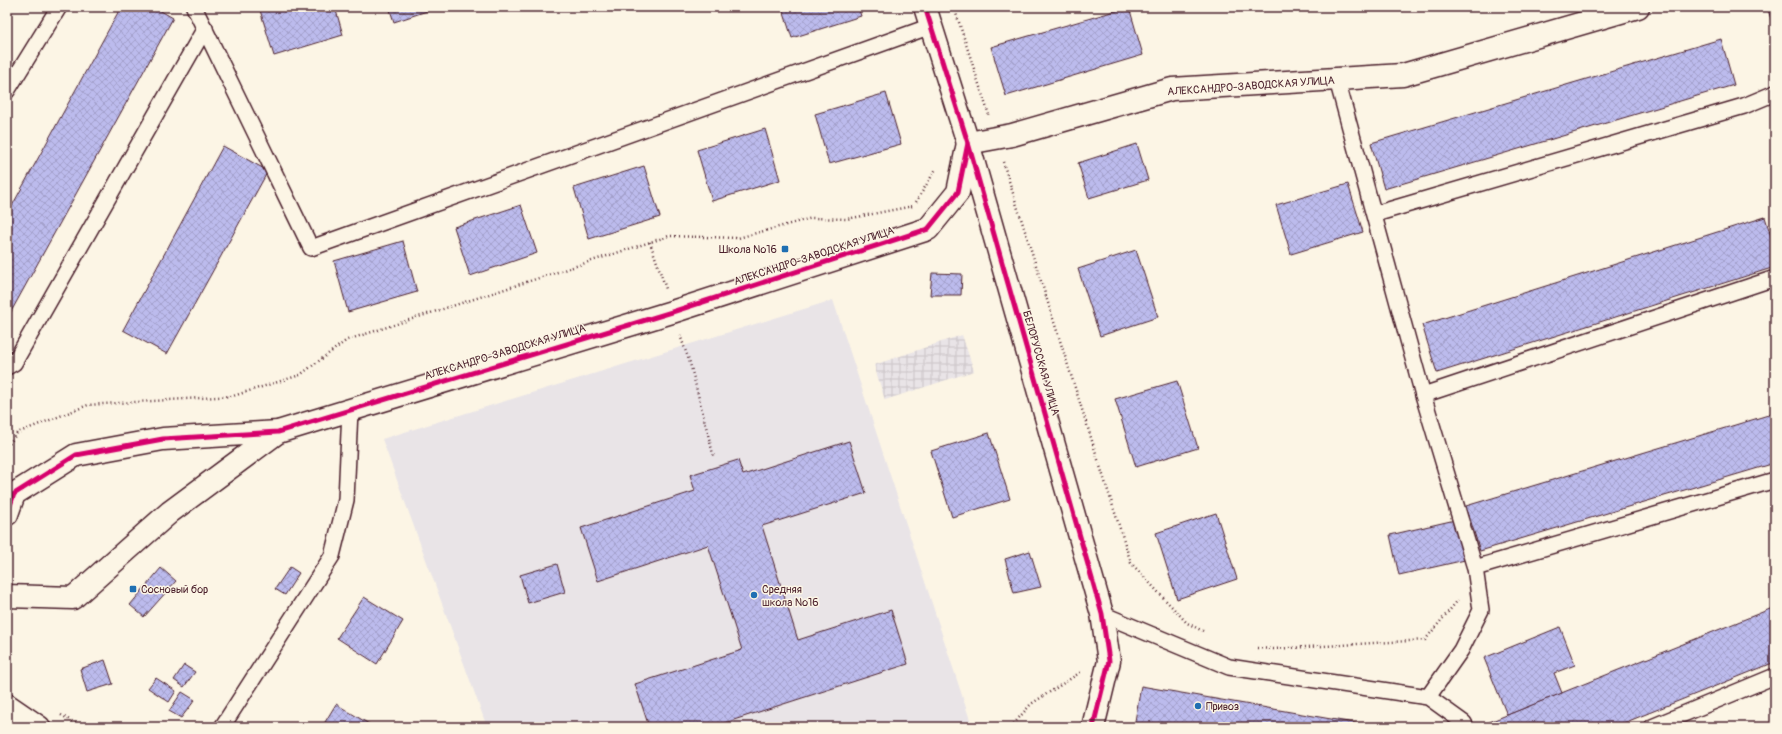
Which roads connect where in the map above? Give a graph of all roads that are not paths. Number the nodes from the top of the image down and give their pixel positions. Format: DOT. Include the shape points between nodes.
graph roads {
  1 [pos="59,7"];
  2 [pos="194,7"];
  3 [pos="1638,7"];
  4 [pos="928,17"];
  5 [pos="204,28"];
  6 [pos="1337,80"];
  7 [pos="7,91"];
  8 [pos="1775,93"];
  9 [pos="968,143"];
  10 [pos="1375,214"];
  11 [pos="1775,278"];
  12 [pos="7,367"];
  13 [pos="1423,395"];
  14 [pos="350,410"];
  15 [pos="278,432"];
  16 [pos="1775,480"];
  17 [pos="7,514"];
  18 [pos="1475,568"];
  19 [pos="7,596"];
  20 [pos="1102,614"];
  21 [pos="1775,676"];
  22 [pos="1428,697"];
  23 [pos="7,705"];
  24 [pos="39,727"];
  25 [pos="222,727"];
  26 [pos="1093,727"];
  27 [pos="1466,727"];
  28 [pos="1652,727"];
  1 -- 7 [label="lane"];
  2 -- 5 [label="lane"];
  3 -- 6 [label="street, АЛЕКСАНДРО-ЗАВОДСКАЯ УЛИЦА" via="1403,75"];
  4 -- 5 [label="lane" via="311,248"];
  4 -- 9 [label="street, БЕЛОРУССКАЯ УЛИЦА"];
  5 -- 12 [label="lane" via="14,363"];
  6 -- 9 [label="street, АЛЕКСАНДРО-ЗАВОДСКАЯ УЛИЦА" via="1172,89 1012,135"];
  6 -- 10 [label="lane"];
  8 -- 10 [label="lane" via="1744,106"];
  9 -- 14 [label="street, АЛЕКСАНДРО-ЗАВОДСКАЯ УЛИЦА" via="958,192 928,229 672,312"];
  9 -- 20 [label="street, БЕЛОРУССКАЯ УЛИЦА"];
  10 -- 13 [label="lane"];
  11 -- 13 [label="lane"];
  13 -- 18 [label="lane"];
  14 -- 15 [label="street, АЛЕКСАНДРО-ЗАВОДСКАЯ УЛИЦА"];
  14 -- 25 [label="lane" via="346,500 332,556"];
  15 -- 17 [label="street, АЛЕКСАНДРО-ЗАВОДСКАЯ УЛИЦА" via="163,439 76,455 14,494"];
  15 -- 19 [label="street, АЛЕКСАНДРО-ЗАВОДСКАЯ УЛИЦА" via="170,512 73,598"];
  16 -- 18 [label="lane"];
  18 -- 22 [label="lane" via="1481,610 1461,650"];
  20 -- 22 [label="lane" via="1229,667"];
  20 -- 26 [label="street, БЕЛОРУССКАЯ УЛИЦА" via="1109,661"];
  21 -- 28 [label="lane"];
  22 -- 27 [label="lane"];
  23 -- 24 [label="street"];
}
